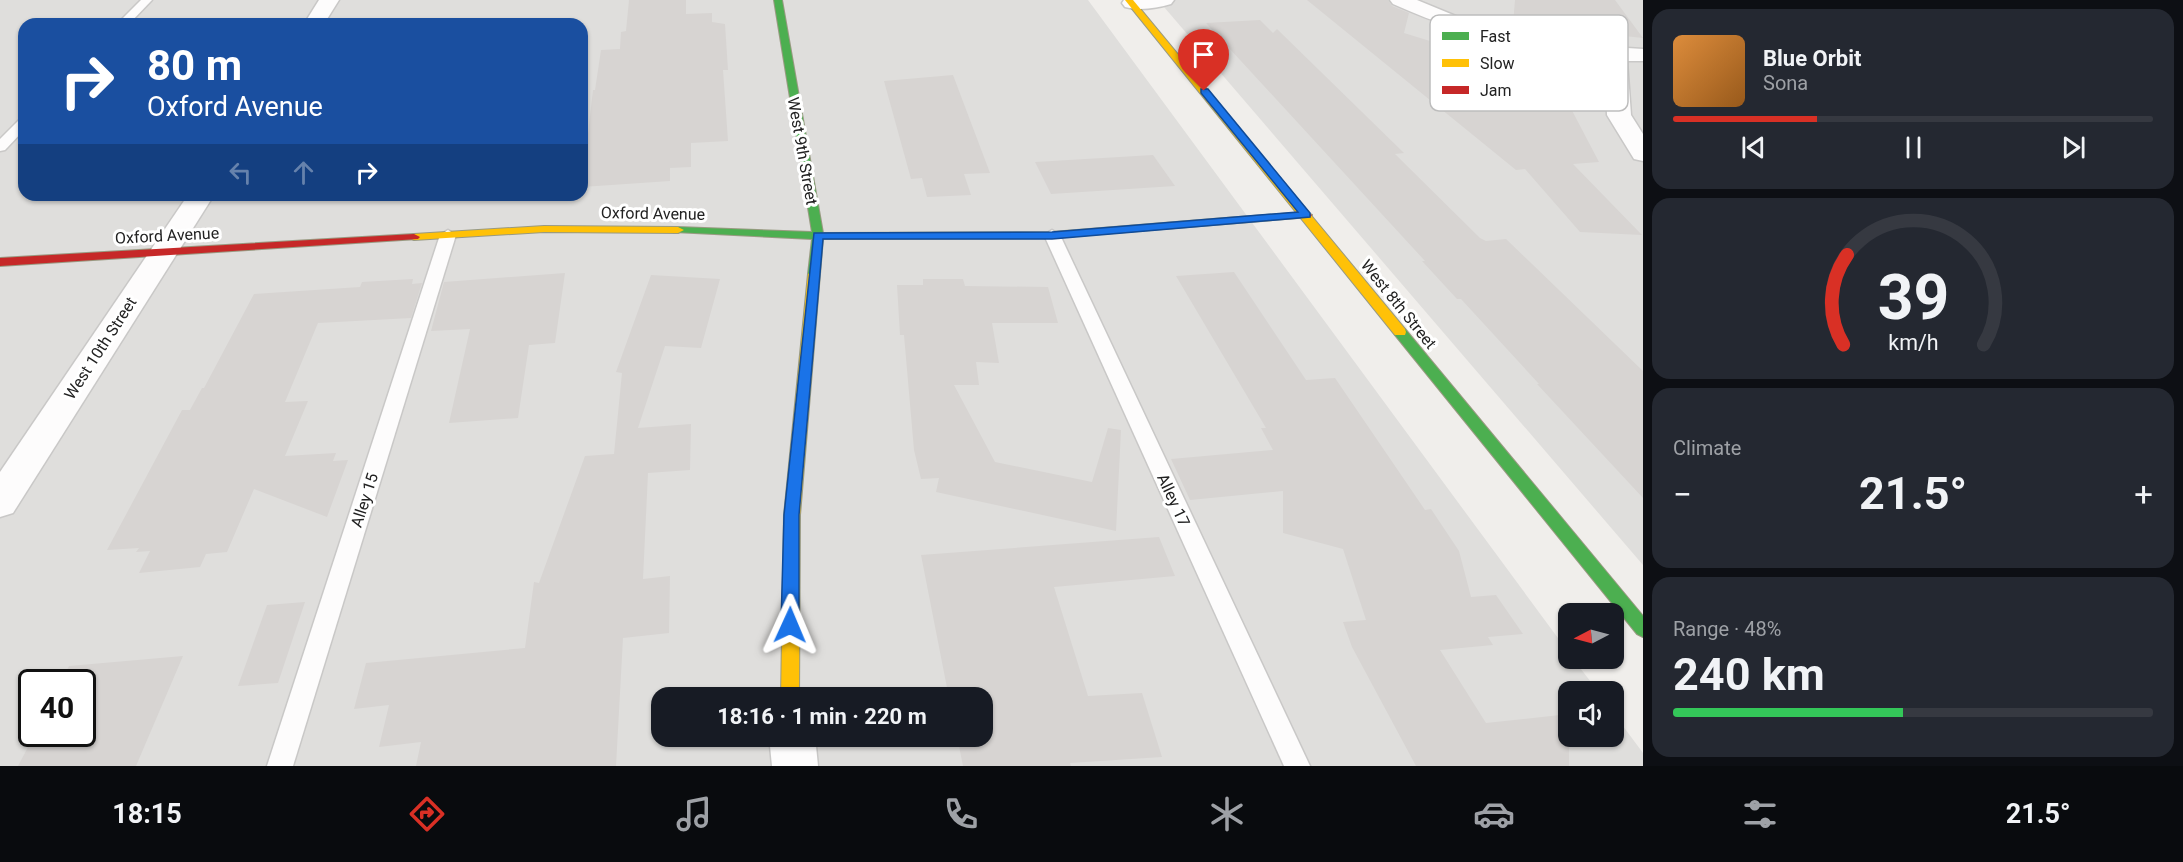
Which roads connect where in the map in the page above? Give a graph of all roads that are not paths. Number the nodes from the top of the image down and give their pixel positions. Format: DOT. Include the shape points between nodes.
graph roads {
  1 [pos="147,0"];
  2 [pos="329,0"];
  3 [pos="777,0"];
  4 [pos="1164,0"];
  5 [pos="1400,0"];
  6 [pos="1130,2"];
  7 [pos="1436,15"];
  8 [pos="129,18"];
  9 [pos="318,18"];
  10 [pos="1628,55"];
  11 [pos="1643,56"];
  12 [pos="1619,111"];
  13 [pos="18,129"];
  14 [pos="0,147"];
  15 [pos="1643,154"];
  16 [pos="197,201"];
  17 [pos="1306,215"];
  18 [pos="448,235"];
  19 [pos="1052,235"];
  20 [pos="818,236"];
  21 [pos="164,251"];
  22 [pos="0,262"];
  23 [pos="0,502"];
  24 [pos="1643,629"];
  25 [pos="789,687"];
  26 [pos="793,747"];
  27 [pos="280,766"];
  28 [pos="795,766"];
  29 [pos="1297,766"];
  1 -- 8 [label="lane"];
  2 -- 9 [label="street"];
  3 -- 20 [label="street, West 9th Street"];
  4 -- 6 [label="street"];
  5 -- 7 [label="street"];
  6 -- 17 [label="street, West 8th Street"];
  10 -- 11 [label="street"];
  12 -- 15 [label="street"];
  13 -- 14 [label="lane"];
  16 -- 21 [label="street, West 10th Street"];
  17 -- 19 [label="street, Oxford Avenue"];
  17 -- 24 [label="street, West 8th Street"];
  18 -- 20 [label="street, Oxford Avenue" via="645,228"];
  18 -- 21 [label="street, Oxford Avenue"];
  18 -- 27 [label="lane, Alley 15"];
  19 -- 20 [label="street, Oxford Avenue"];
  19 -- 29 [label="lane, Alley 17"];
  20 -- 25 [label="street, West 9th Street" via="792,515"];
  21 -- 22 [label="street, Oxford Avenue"];
  21 -- 23 [label="street, West 10th Street"];
  26 -- 28 [label="street"];
}
